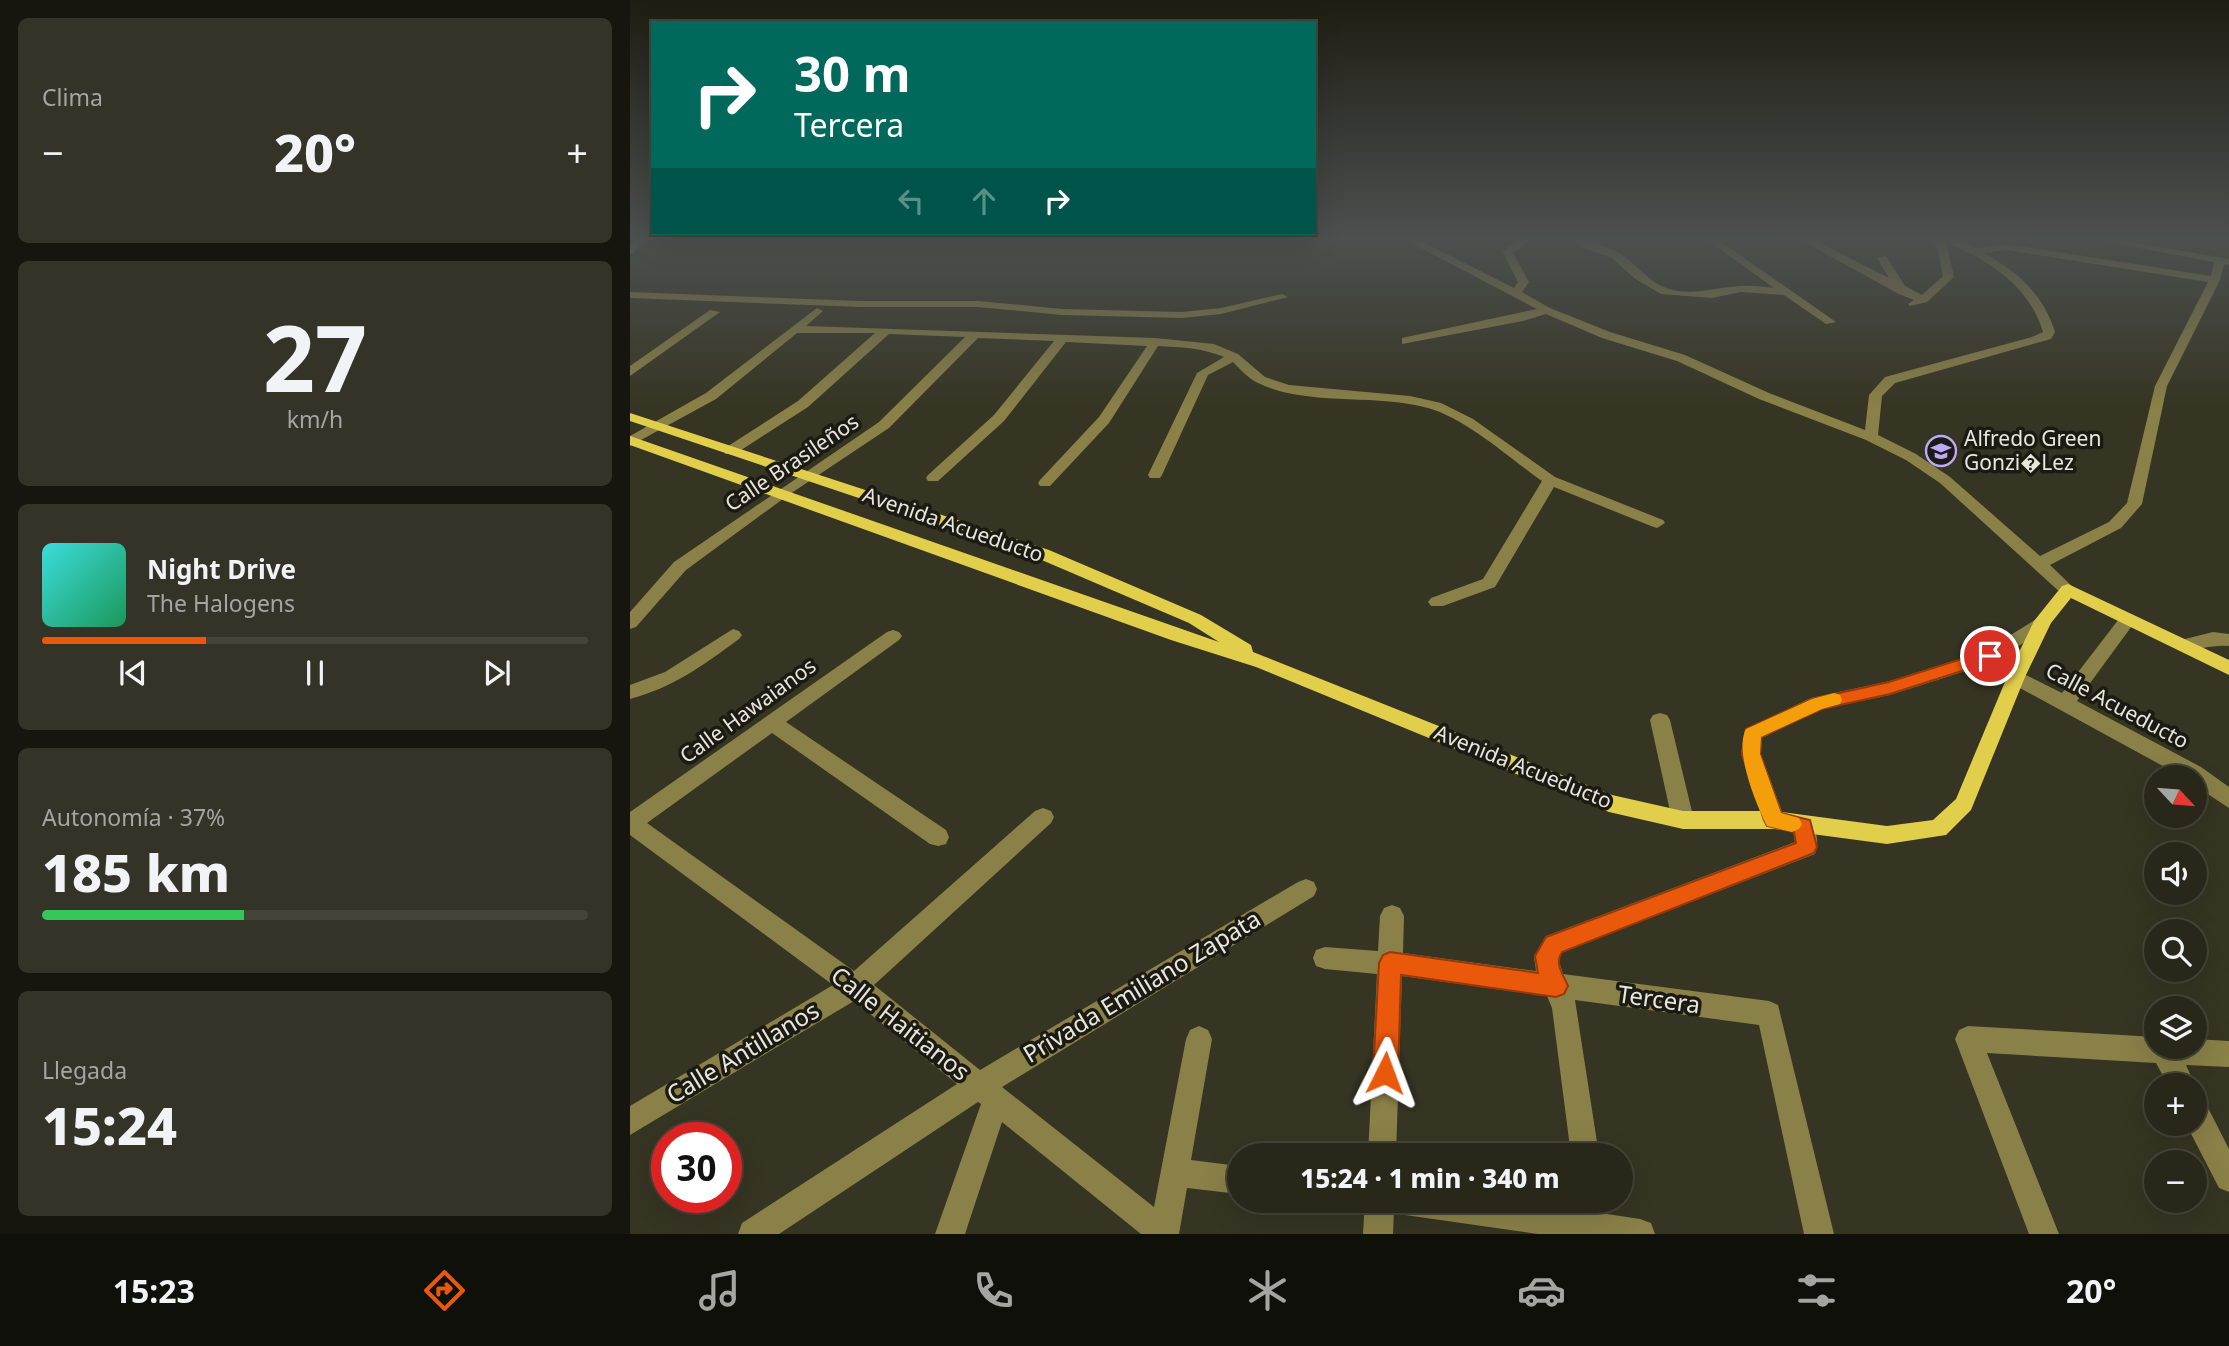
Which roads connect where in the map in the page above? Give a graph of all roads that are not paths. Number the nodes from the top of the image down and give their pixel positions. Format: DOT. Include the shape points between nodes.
graph roads {
  1 [pos="630,295"];
  2 [pos="1520,295"];
  3 [pos="1695,295"];
  4 [pos="1718,295"];
  5 [pos="1791,295"];
  6 [pos="1909,295"];
  7 [pos="1929,295"];
  8 [pos="2030,295"];
  9 [pos="2208,295"];
  10 [pos="1282,297"];
  11 [pos="1923,300"];
  12 [pos="1908,306"];
  13 [pos="1546,310"];
  14 [pos="817,311"];
  15 [pos="714,312"];
  16 [pos="1830,321"];
  17 [pos="797,329"];
  18 [pos="886,330"];
  19 [pos="975,334"];
  20 [pos="1062,339"];
  21 [pos="1406,341"];
  22 [pos="1155,342"];
  23 [pos="1234,357"];
  24 [pos="630,372"];
  25 [pos="630,417"];
  26 [pos="660,427"];
  27 [pos="1871,437"];
  28 [pos="631,441"];
  29 [pos="730,451"];
  30 [pos="1155,475"];
  31 [pos="808,476"];
  32 [pos="933,478"];
  33 [pos="1550,480"];
  34 [pos="1045,483"];
  35 [pos="782,492"];
  36 [pos="1657,523"];
  37 [pos="2038,564"];
  38 [pos="2068,590"];
  39 [pos="1437,602"];
  40 [pos="2128,619"];
  41 [pos="2043,621"];
  42 [pos="630,623"];
  43 [pos="733,635"];
  44 [pos="893,636"];
  45 [pos="2229,640"];
  46 [pos="2183,645"];
  47 [pos="1263,662"];
  48 [pos="2229,668"];
  49 [pos="2016,677"];
  50 [pos="630,692"];
  51 [pos="2065,704"];
  52 [pos="1660,720"];
  53 [pos="771,722"];
  54 [pos="2229,799"];
  55 [pos="1043,817"];
  56 [pos="1683,820"];
  57 [pos="1774,820"];
  58 [pos="630,824"];
  59 [pos="1803,826"];
  60 [pos="938,837"];
  61 [pos="1306,889"];
  62 [pos="1392,916"];
  63 [pos="1325,958"];
  64 [pos="1390,963"];
  65 [pos="855,986"];
  66 [pos="1556,986"];
  67 [pos="1199,1039"];
  68 [pos="2144,1050"];
  69 [pos="2207,1053"];
  70 [pos="2229,1054"];
  71 [pos="987,1093"];
  72 [pos="630,1121"];
  73 [pos="2207,1135"];
  74 [pos="1382,1143"];
  75 [pos="1583,1143"];
  76 [pos="1176,1172"];
  77 [pos="1227,1178"];
  78 [pos="2229,1178"];
  79 [pos="1379,1213"];
  80 [pos="1521,1213"];
  81 [pos="1593,1221"];
  82 [pos="753,1234"];
  83 [pos="950,1234"];
  84 [pos="1164,1234"];
  85 [pos="1378,1234"];
  86 [pos="1640,1234"];
  87 [pos="1819,1234"];
  88 [pos="2044,1234"];
  1 -- 10 [label="street" via="978,304 1182,316"];
  2 -- 13 [label="street"];
  3 -- 4 [label="street"];
  5 -- 16 [label="street"];
  6 -- 11 [label="street"];
  7 -- 11 [label="street"];
  8 -- 27 [label="street" via="2042,311 2047,336 1890,380 1876,395"];
  9 -- 37 [label="street" via="2161,386 2134,504 2115,525"];
  11 -- 12 [label="street"];
  13 -- 21 [label="street"];
  13 -- 27 [label="street" via="1681,358"];
  14 -- 17 [label="street"];
  15 -- 24 [label="street"];
  17 -- 18 [label="street"];
  17 -- 26 [label="street" via="711,396"];
  18 -- 19 [label="street"];
  18 -- 29 [label="street" via="803,404"];
  19 -- 20 [label="street"];
  19 -- 31 [label="street, Calle Brasileños" via="884,425"];
  20 -- 22 [label="street"];
  20 -- 32 [label="street" via="999,418"];
  22 -- 23 [label="street" via="1214,348"];
  22 -- 34 [label="street" via="1104,420"];
  23 -- 30 [label="street" via="1203,373"];
  23 -- 33 [label="street" via="1260,380 1288,389 1410,400 1436,407 1468,422"];
  25 -- 26 [label="main road, Avenida Acueducto"];
  26 -- 28 [label="street"];
  26 -- 29 [label="main road, Avenida Acueducto"];
  27 -- 37 [label="street" via="1945,481"];
  28 -- 35 [label="main road, Avenida Acueducto"];
  29 -- 31 [label="main road, Avenida Acueducto"];
  31 -- 35 [label="street, Calle Brasileños"];
  31 -- 47 [label="main road, Avenida Acueducto" via="1043,554 1195,619"];
  33 -- 36 [label="street"];
  33 -- 39 [label="street" via="1489,583"];
  35 -- 42 [label="street, Calle Brasileños" via="680,566"];
  35 -- 47 [label="main road, Avenida Acueducto" via="1177,636"];
  37 -- 38 [label="street"];
  38 -- 40 [label="main road"];
  38 -- 41 [label="main road, Avenida Acueducto"];
  40 -- 46 [label="main road"];
  40 -- 51 [label="street"];
  41 -- 49 [label="main road, Avenida Acueducto"];
  41 -- 57 [label="street" via="1990,656 1890,688 1818,703 1752,734 1751,754"];
  43 -- 50 [label="street" via="676,676"];
  44 -- 53 [label="street, Calle Hawaianos"];
  45 -- 46 [label="street" via="2213,638"];
  46 -- 48 [label="main road"];
  47 -- 56 [label="main road, Avenida Acueducto" via="1609,803"];
  49 -- 51 [label="street, Calle Acueducto"];
  49 -- 59 [label="main road, Avenida Acueducto" via="1964,804 1938,830 1887,835"];
  51 -- 54 [label="street, Calle Acueducto" via="2194,773"];
  52 -- 56 [label="street"];
  53 -- 58 [label="street, Calle Hawaianos"];
  53 -- 60 [label="street"];
  55 -- 65 [label="street, Calle Antillanos"];
  56 -- 57 [label="main road, Avenida Acueducto"];
  57 -- 59 [label="main road, Avenida Acueducto"];
  58 -- 65 [label="street, Calle Haitianos"];
  59 -- 66 [label="street" via="1807,847 1554,944 1546,956"];
  61 -- 71 [label="street, Privada Emiliano Zapata"];
  62 -- 64 [label="street"];
  63 -- 64 [label="street, Tercera"];
  64 -- 66 [label="street, Tercera"];
  64 -- 74 [label="street"];
  65 -- 71 [label="street, Calle Haitianos"];
  65 -- 72 [label="street, Calle Antillanos"];
  66 -- 75 [label="street" via="1565,1007"];
  66 -- 87 [label="street, Tercera" via="1769,1014"];
  67 -- 76 [label="street"];
  68 -- 88 [label="street" via="1968,1039"];
  69 -- 70 [label="street"];
  71 -- 82 [label="street, Privada Emiliano Zapata"];
  71 -- 83 [label="street"];
  71 -- 84 [label="street, Calle Haitianos"];
  73 -- 78 [label="street"];
  76 -- 77 [label="street"];
  76 -- 84 [label="street"];
  79 -- 85 [label="street"];
  80 -- 81 [label="street"];
  81 -- 86 [label="street"];
}
